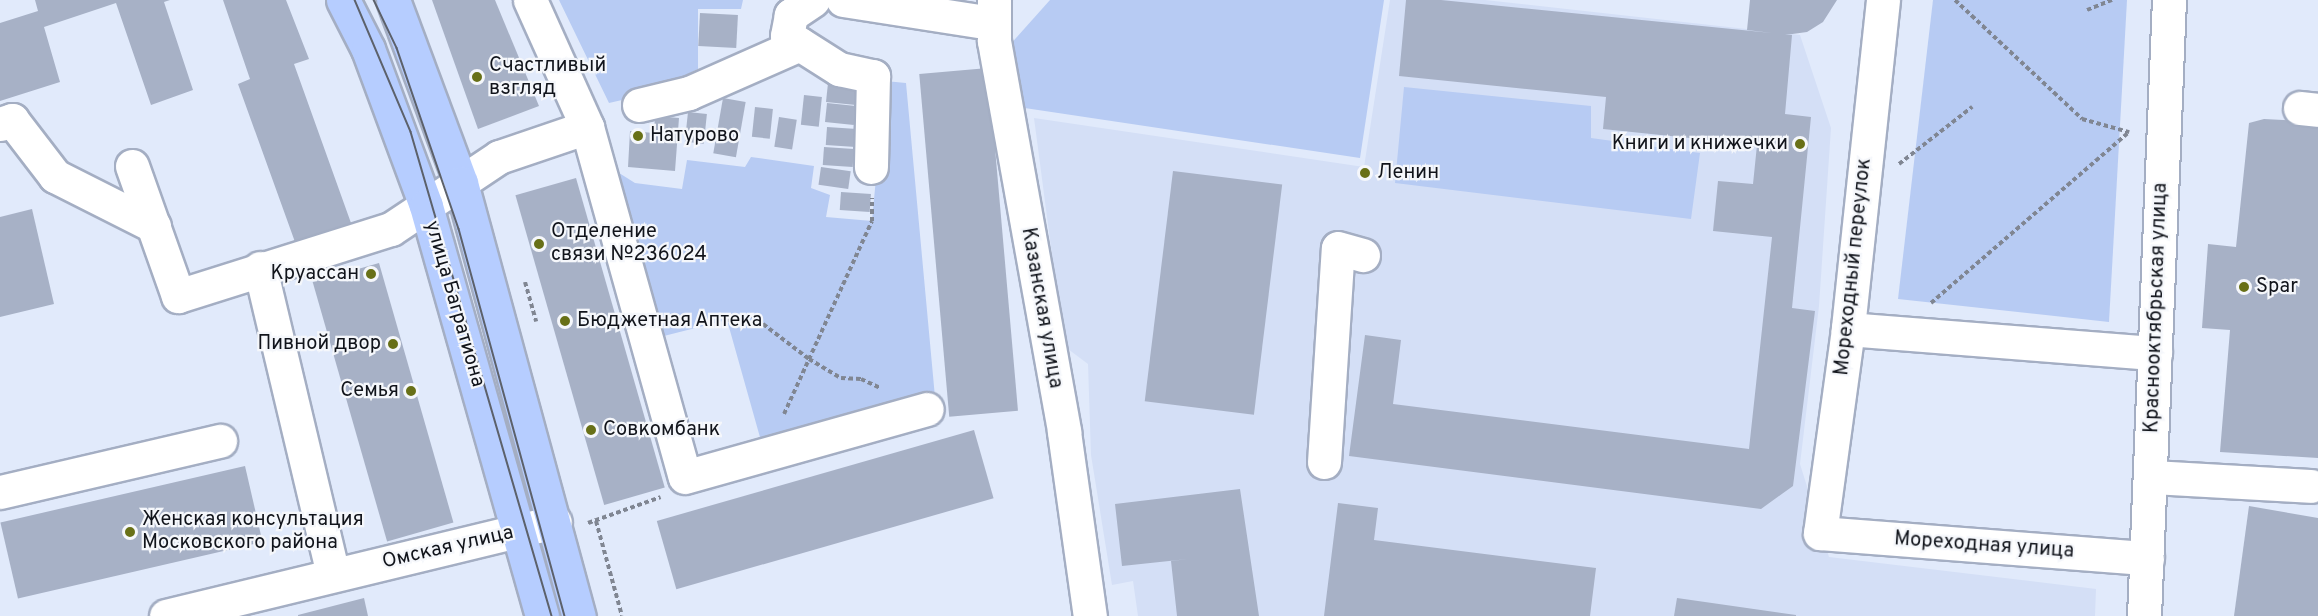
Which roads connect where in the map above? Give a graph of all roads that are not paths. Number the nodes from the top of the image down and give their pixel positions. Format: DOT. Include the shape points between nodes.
graph roads {
  1 [pos="343,0"];
  2 [pos="393,0"];
  3 [pos="530,0"];
  4 [pos="813,0"];
  5 [pos="843,0"];
  6 [pos="1883,0"];
  7 [pos="2169,0"];
  8 [pos="993,12"];
  9 [pos="800,44"];
  10 [pos="639,105"];
  11 [pos="0,124"];
  12 [pos="587,126"];
  13 [pos="132,166"];
  14 [pos="871,167"];
  15 [pos="461,183"];
  16 [pos="426,206"];
  17 [pos="154,226"];
  18 [pos="1363,255"];
  19 [pos="260,268"];
  20 [pos="1848,329"];
  21 [pos="2155,353"];
  22 [pos="927,410"];
  23 [pos="220,441"];
  24 [pos="1324,462"];
  25 [pos="2151,477"];
  26 [pos="2311,486"];
  27 [pos="0,492"];
  28 [pos="570,517"];
  29 [pos="519,531"];
  30 [pos="1820,533"];
  31 [pos="2147,558"];
  32 [pos="333,574"];
  33 [pos="165,616"];
  34 [pos="542,616"];
  35 [pos="579,616"];
  36 [pos="1090,616"];
  37 [pos="2144,616"];
  1 -- 16 [label="main road, улица Багратиона" via="368,49"];
  2 -- 15 [label="main road, улица Багратиона"];
  3 -- 12 [label="street"];
  4 -- 9 [label="street" via="791,15 787,36"];
  5 -- 8 [label="street"];
  6 -- 20 [label="street, Мореходный переулок"];
  7 -- 21 [label="street, Краснооктябрьская улица"];
  8 -- 36 [label="street, Казанская улица" via="1064,432"];
  9 -- 10 [label="street" via="689,93"];
  9 -- 14 [label="street" via="839,69 873,76"];
  11 -- 17 [label="street" via="12,120 55,176"];
  12 -- 15 [label="street" via="500,157"];
  12 -- 22 [label="street" via="685,477"];
  13 -- 17 [label="street"];
  15 -- 16 [label="street"];
  15 -- 28 [label="main road, улица Багратиона"];
  16 -- 19 [label="street" via="391,229"];
  16 -- 29 [label="main road, улица Багратиона"];
  17 -- 19 [label="street" via="178,296"];
  18 -- 24 [label="street" via="1338,248"];
  19 -- 32 [label="street"];
  20 -- 21 [label="street"];
  20 -- 30 [label="street, Мореходный переулок"];
  21 -- 25 [label="street, Краснооктябрьская улица"];
  23 -- 27 [label="street"];
  25 -- 26 [label="street"];
  25 -- 31 [label="street, Краснооктябрьская улица"];
  28 -- 29 [label="street, Омская улица"];
  28 -- 35 [label="main road, улица Багратиона"];
  29 -- 32 [label="street, Омская улица"];
  29 -- 34 [label="main road, улица Багратиона"];
  30 -- 31 [label="street, Мореходная улица"];
  31 -- 37 [label="street, Краснооктябрьская улица"];
  32 -- 33 [label="street, Омская улица"];
}
